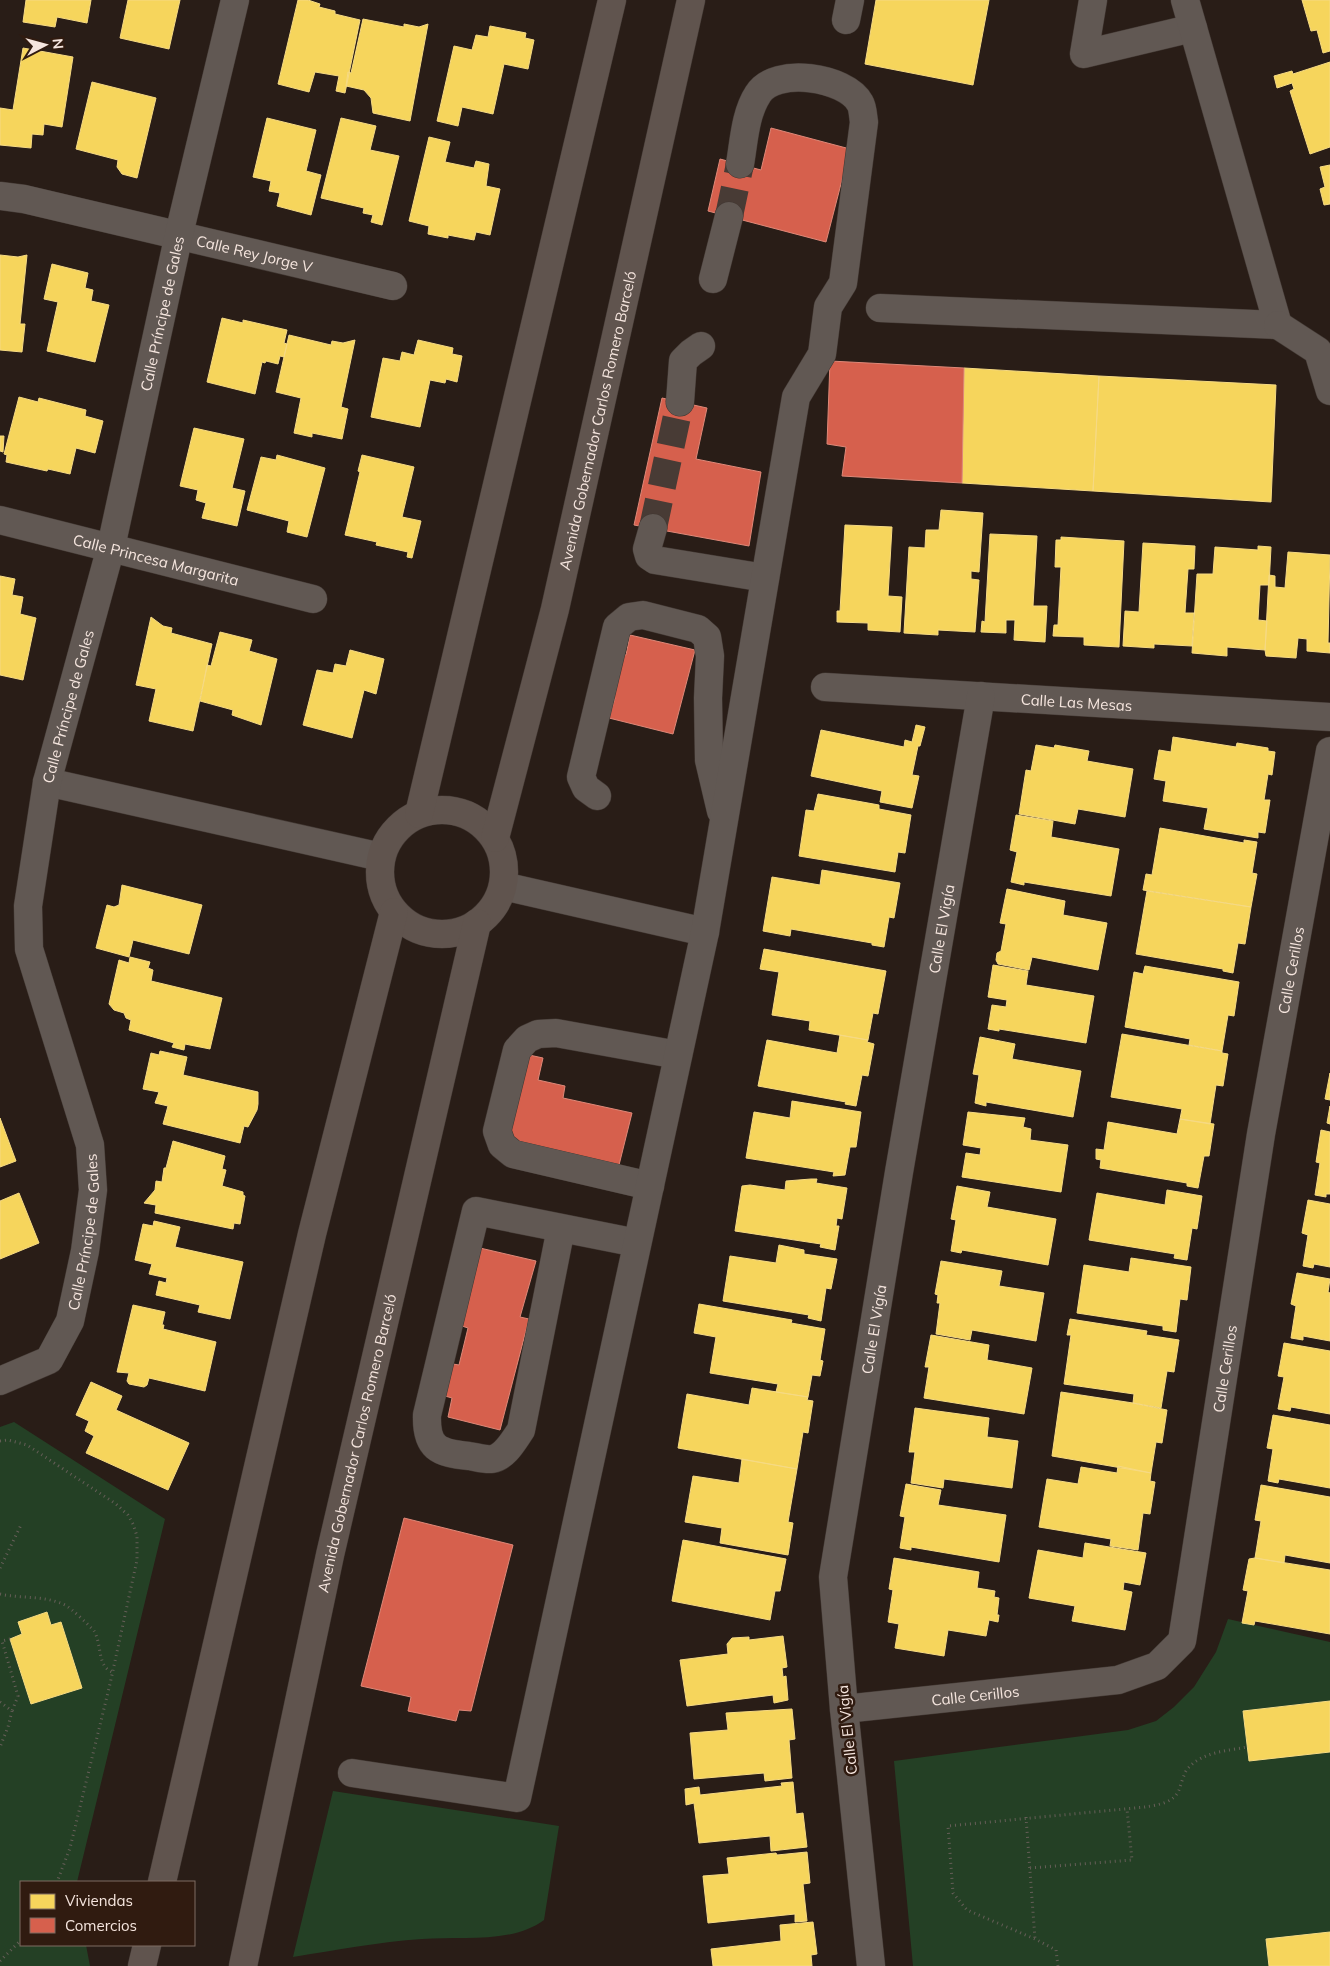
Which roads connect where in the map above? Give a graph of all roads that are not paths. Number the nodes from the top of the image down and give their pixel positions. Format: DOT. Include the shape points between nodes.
graph roads {
  1 [pos="235,0"];
  2 [pos="612,0"];
  3 [pos="691,0"];
  4 [pos="1093,0"];
  5 [pos="1185,0"];
  6 [pos="1193,28"];
  7 [pos="740,164"];
  8 [pos="0,196"];
  9 [pos="729,216"];
  10 [pos="179,234"];
  11 [pos="713,279"];
  12 [pos="393,286"];
  13 [pos="880,308"];
  14 [pos="1278,325"];
  15 [pos="701,346"];
  16 [pos="1330,391"];
  17 [pos="680,402"];
  18 [pos="0,520"];
  19 [pos="653,528"];
  20 [pos="111,548"];
  21 [pos="765,578"];
  22 [pos="313,599"];
  23 [pos="825,687"];
  24 [pos="981,696"];
  25 [pos="1330,716"];
  26 [pos="1330,751"];
  27 [pos="47,782"];
  28 [pos="597,796"];
  29 [pos="419,814"];
  30 [pos="724,823"];
  31 [pos="495,838"];
  32 [pos="381,858"];
  33 [pos="502,886"];
  34 [pos="394,912"];
  35 [pos="477,923"];
  36 [pos="705,932"];
  37 [pos="678,1055"];
  38 [pos="650,1186"];
  39 [pos="561,1228"];
  40 [pos="637,1243"];
  41 [pos="0,1381"];
  42 [pos="844,1709"];
  43 [pos="352,1774"];
  44 [pos="162,1881"];
  45 [pos="147,1946"];
  46 [pos="142,1966"];
  47 [pos="244,1966"];
  48 [pos="871,1966"];
  1 -- 10 [label="street, Calle Príncipe de Gales"];
  2 -- 29 [label="main road"];
  3 -- 31 [label="main road, Avenida Gobernador Carlos Romero Barceló" via="555,609"];
  4 -- 6 [label="street" via="1084,54"];
  5 -- 6 [label="street"];
  6 -- 14 [label="street"];
  7 -- 21 [label="street" via="749,115 758,93 776,80 797,77 826,81 850,92 860,104 864,122 843,283 828,307 822,354 796,397"];
  8 -- 10 [label="street, Calle Rey Jorge V"];
  9 -- 11 [label="street"];
  10 -- 12 [label="street, Calle Rey Jorge V"];
  10 -- 20 [label="street, Calle Príncipe de Gales"];
  13 -- 14 [label="street"];
  14 -- 16 [label="street" via="1318,351"];
  15 -- 17 [label="street" via="684,361"];
  18 -- 20 [label="street, Calle Princesa Margarita"];
  19 -- 21 [label="street" via="647,549 655,560"];
  20 -- 22 [label="street, Calle Princesa Margarita"];
  20 -- 27 [label="street, Calle Príncipe de Gales"];
  21 -- 30 [label="street"];
  23 -- 24 [label="street, Calle Las Mesas"];
  24 -- 25 [label="street, Calle Las Mesas"];
  24 -- 42 [label="street, Calle El Vigía" via="833,1577"];
  26 -- 42 [label="street, Calle Cerillos" via="1261,1134 1182,1641 1157,1666 1118,1680"];
  27 -- 32 [label="street"];
  27 -- 41 [label="street, Calle Príncipe de Gales" via="28,906 30,949 90,1145 93,1190 85,1251 70,1321 48,1360"];
  28 -- 30 [label="street" via="586,788 581,777 616,627 629,617 643,615 698,629 707,637 710,656 709,760"];
  29 -- 31 [label="main road" via="431,810 456,811 478,821"];
  29 -- 32 [label="main road" via="409,818 391,835"];
  30 -- 36 [label="street"];
  31 -- 33 [label="main road" via="503,861"];
  32 -- 34 [label="main road" via="380,882"];
  33 -- 35 [label="main road" via="492,908"];
  33 -- 36 [label="street"];
  34 -- 35 [label="main road" via="405,922 428,932 452,934"];
  34 -- 44 [label="main road" via="312,1234"];
  35 -- 47 [label="main road, Avenida Gobernador Carlos Romero Barceló" via="330,1555"];
  36 -- 37 [label="street"];
  37 -- 38 [label="street"];
  37 -- 38 [label="street" via="556,1032 538,1034 527,1039 517,1050 497,1131 502,1145 513,1154"];
  38 -- 40 [label="street"];
  39 -- 39 [label="street" via="476,1211 427,1415 426,1433 434,1447 454,1454 492,1459 502,1454 521,1430"];
  39 -- 40 [label="street"];
  40 -- 43 [label="street" via="517,1798"];
  42 -- 48 [label="street, Calle El Vigía"];
  45 -- 46 [label="main road"];
}
